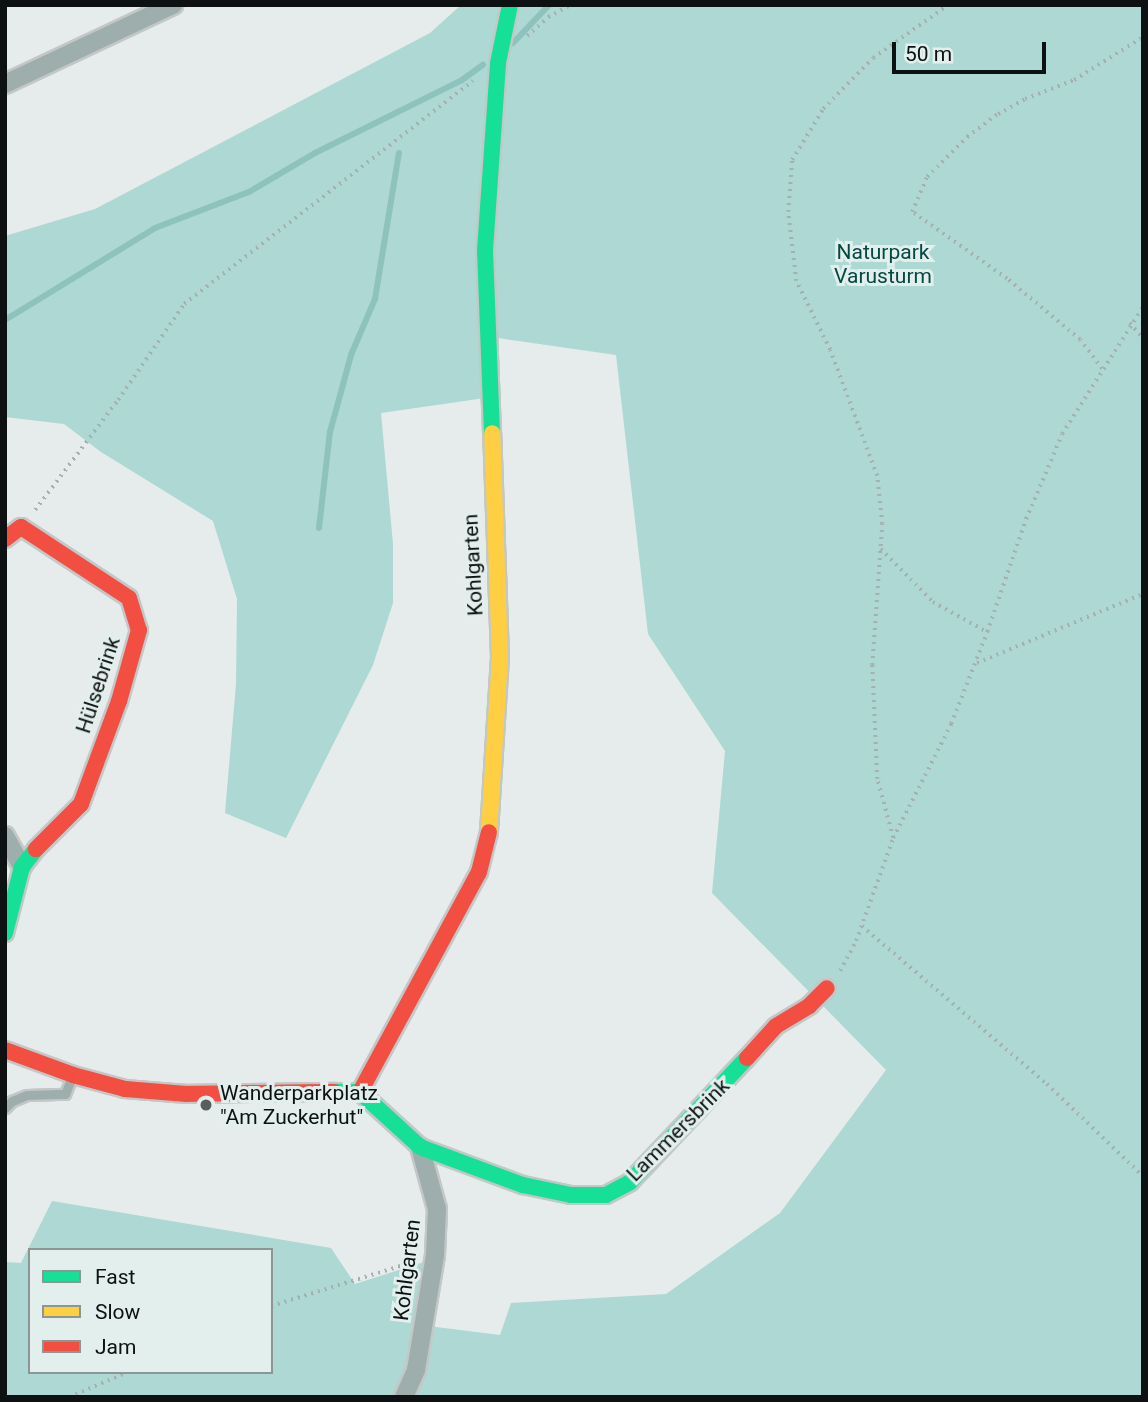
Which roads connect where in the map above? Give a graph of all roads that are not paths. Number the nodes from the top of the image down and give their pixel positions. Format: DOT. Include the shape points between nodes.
graph roads {
  1 [pos="173,5"];
  2 [pos="510,5"];
  3 [pos="5,84"];
  4 [pos="5,540"];
  5 [pos="5,836"];
  6 [pos="22,867"];
  7 [pos="5,933"];
  8 [pos="827,988"];
  9 [pos="5,1050"];
  10 [pos="73,1075"];
  11 [pos="360,1092"];
  12 [pos="5,1108"];
  13 [pos="420,1147"];
  14 [pos="404,1397"];
  1 -- 3 [label="street"];
  2 -- 11 [label="street, Kohlgarten" via="498,63 485,250 500,657 489,835 479,872"];
  4 -- 6 [label="street, Hülsebrink" via="21,527 129,598 139,630 81,804 44,838"];
  5 -- 6 [label="street"];
  6 -- 7 [label="street, Hülsebrink"];
  8 -- 13 [label="street, Lammersbrink" via="809,1006 776,1026 630,1182 606,1195 571,1195 523,1185"];
  9 -- 10 [label="street"];
  10 -- 11 [label="street" via="125,1089 187,1094"];
  10 -- 12 [label="lane" via="65,1094 27,1095"];
  11 -- 13 [label="street"];
  13 -- 14 [label="street, Kohlgarten" via="437,1209 435,1255 416,1370"];
}
